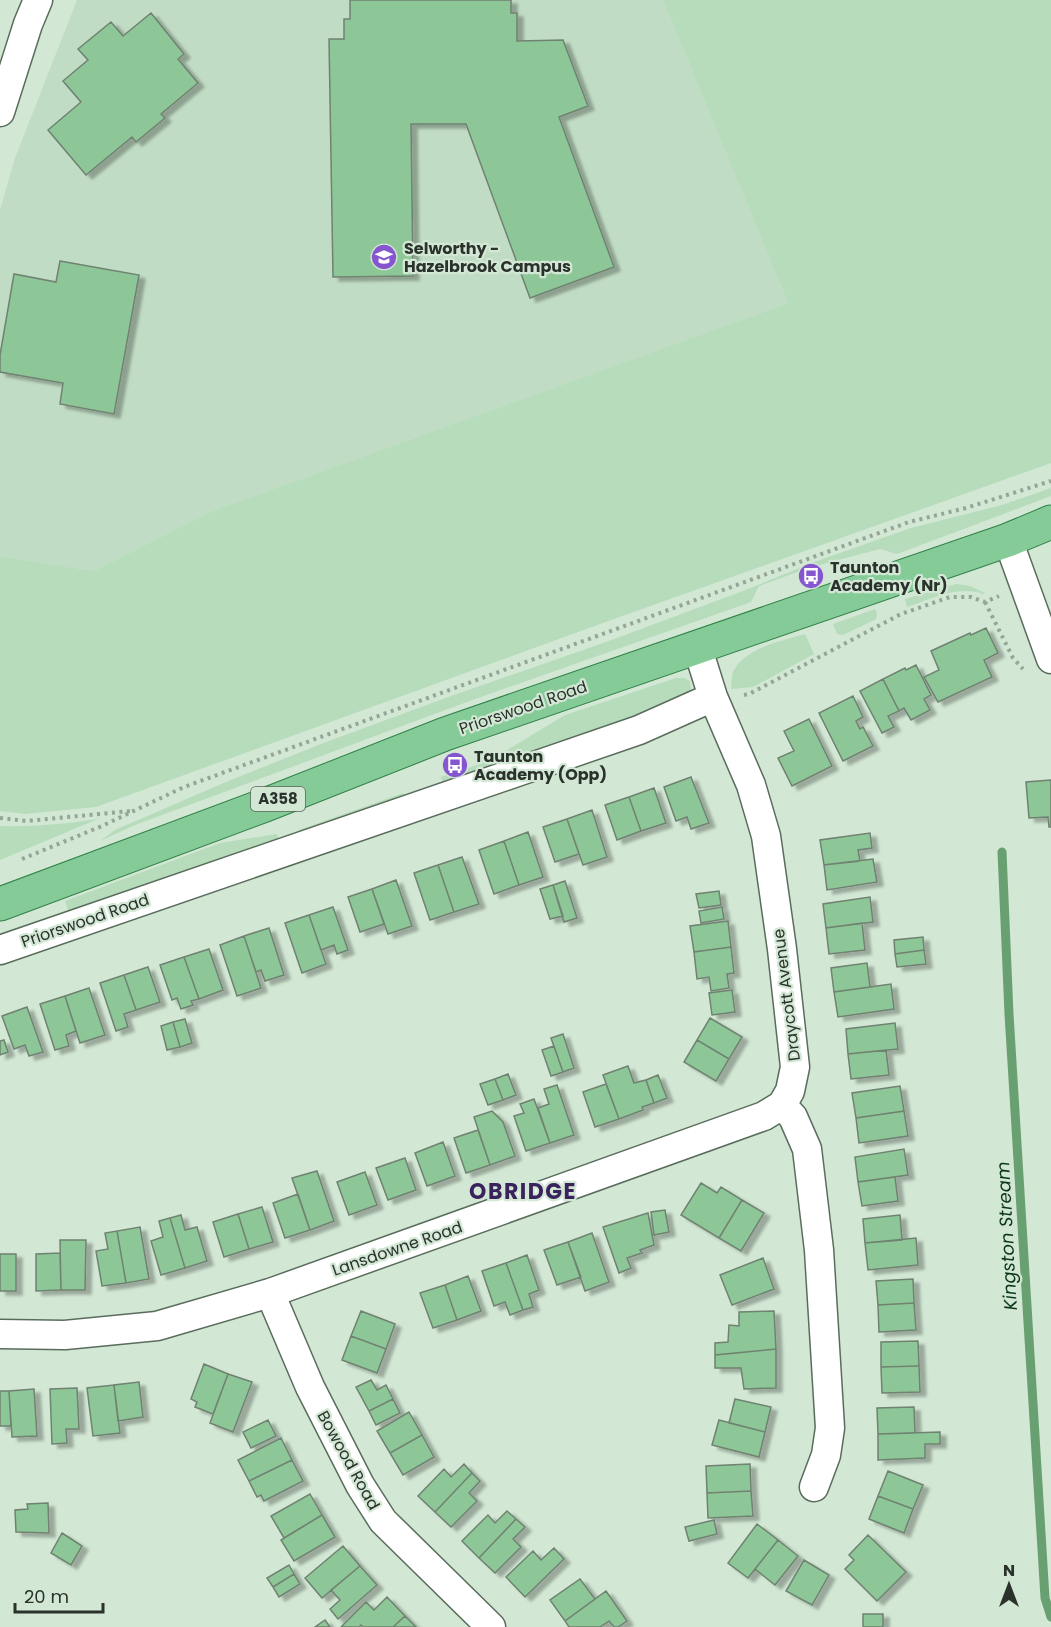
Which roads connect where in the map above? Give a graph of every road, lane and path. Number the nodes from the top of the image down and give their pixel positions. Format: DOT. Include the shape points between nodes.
graph roads {
  1 [pos="38,0"];
  2 [pos="0,112"];
  3 [pos="1051,481"];
  4 [pos="1051,522"];
  5 [pos="1008,540"];
  6 [pos="1025,584"];
  7 [pos="985,602"];
  8 [pos="697,645"];
  9 [pos="1051,659"];
  10 [pos="1024,671"];
  11 [pos="713,697"];
  12 [pos="135,810"];
  13 [pos="0,818"];
  14 [pos="7,902"];
  15 [pos="0,950"];
  16 [pos="782,1105"];
  17 [pos="270,1293"];
  18 [pos="0,1334"];
  19 [pos="813,1487"];
  20 [pos="490,1627"];
  1 -- 2 [label="street"];
  3 -- 12 [label="path" via="899,525 184,787"];
  4 -- 5 [label="main road, Priorswood Road / A358"];
  5 -- 6 [label="street"];
  5 -- 8 [label="main road, Priorswood Road / A358"];
  6 -- 7 [label="path"];
  6 -- 9 [label="street"];
  7 -- 10 [label="path" via="1013,658"];
  7 -- 11 [label="path" via="950,597 901,614 749,694"];
  8 -- 11 [label="street, Draycott Avenue"];
  8 -- 14 [label="main road, Priorswood Road / A358" via="446,734"];
  11 -- 15 [label="street, Priorswood Road" via="639,730"];
  11 -- 16 [label="street, Draycott Avenue" via="751,785 766,836 795,1067 790,1091"];
  12 -- 13 [label="path" via="26,821"];
  12 -- 14 [label="path" via="3,868"];
  16 -- 17 [label="street, Lansdowne Road" via="764,1116"];
  16 -- 19 [label="street" via="793,1117 807,1149 819,1250 830,1428 826,1455"];
  17 -- 18 [label="street, Lansdowne Road" via="157,1326 65,1335"];
  17 -- 20 [label="street, Bowood Road" via="310,1387 383,1521"];
}
